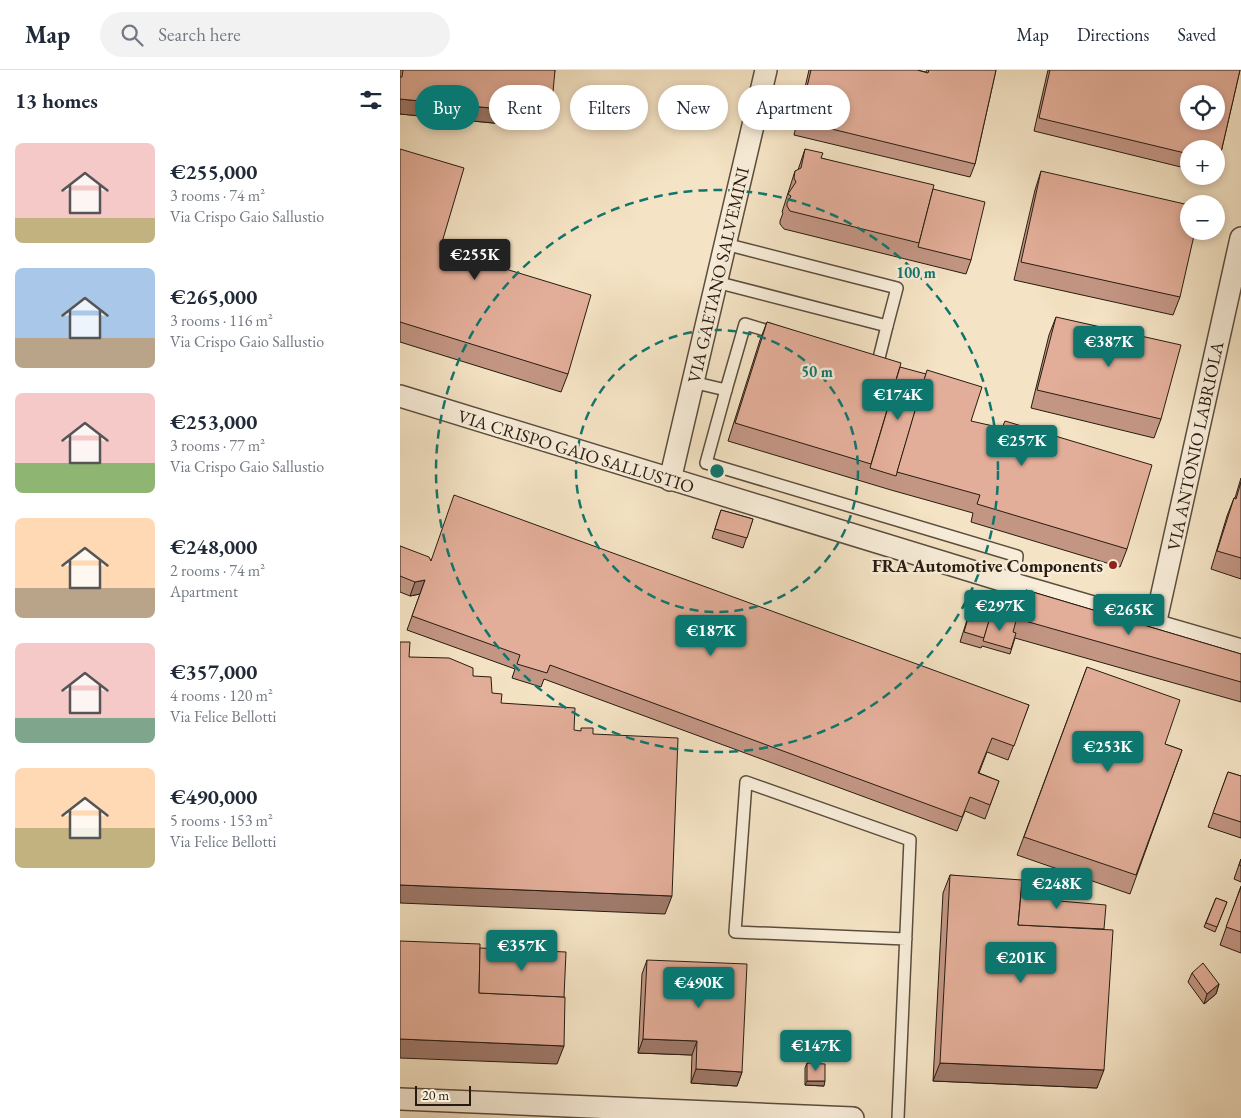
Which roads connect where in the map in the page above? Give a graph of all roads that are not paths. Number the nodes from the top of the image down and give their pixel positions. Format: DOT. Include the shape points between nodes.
graph roads {
  1 [pos="766,70"];
  2 [pos="1241,238"];
  3 [pos="725,244"];
  4 [pos="716,282"];
  5 [pos="887,326"];
  6 [pos="792,339"];
  7 [pos="858,360"];
  8 [pos="692,382"];
  9 [pos="726,390"];
  10 [pos="400,396"];
  11 [pos="670,480"];
  12 [pos="1014,584"];
  13 [pos="1155,625"];
  14 [pos="1241,650"];
  15 [pos="906,939"];
  16 [pos="400,1099"];
  17 [pos="853,1118"];
  18 [pos="898,1118"];
  1 -- 3 [label="street, VIA GAETANO SALVEMINI"];
  2 -- 13 [label="street, VIA ANTONIO LABRIOLA"];
  3 -- 4 [label="street, VIA GAETANO SALVEMINI"];
  3 -- 5 [label="lane" via="897,288"];
  4 -- 5 [label="lane"];
  4 -- 8 [label="street, VIA GAETANO SALVEMINI"];
  5 -- 7 [label="lane" via="877,366"];
  6 -- 9 [label="lane" via="745,324"];
  8 -- 9 [label="lane"];
  8 -- 11 [label="street, VIA GAETANO SALVEMINI"];
  9 -- 12 [label="lane" via="706,463 1017,556"];
  10 -- 11 [label="street, VIA CRISPO GAIO SALLUSTIO"];
  11 -- 12 [label="street, VIA CRISPO GAIO SALLUSTIO"];
  12 -- 13 [label="street, VIA CRISPO GAIO SALLUSTIO"];
  13 -- 14 [label="street, VIA CRISPO GAIO SALLUSTIO"];
  15 -- 15 [label="lane" via="910,840 746,782 735,932"];
  15 -- 18 [label="lane"];
  16 -- 17 [label="street"];
}
